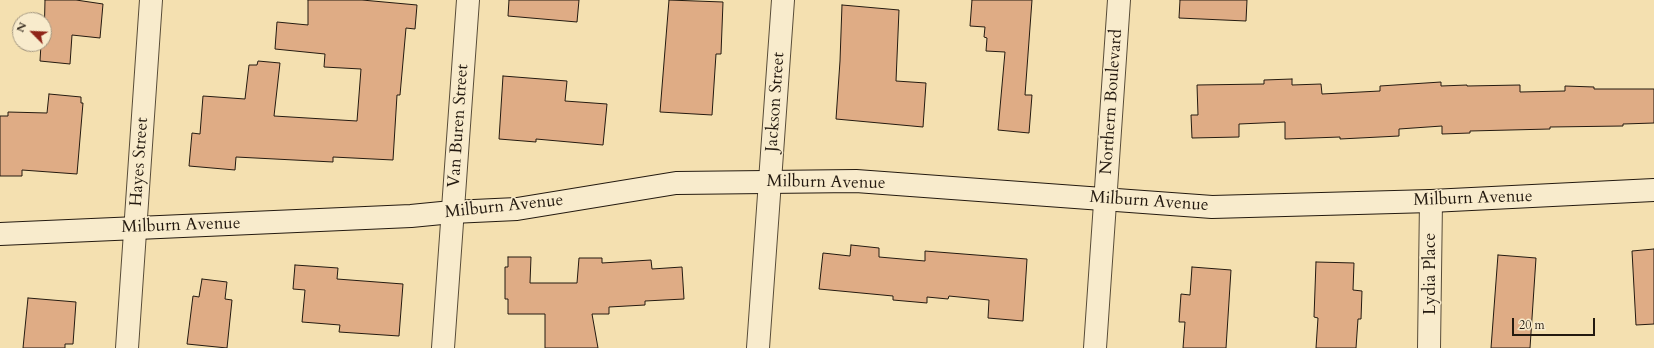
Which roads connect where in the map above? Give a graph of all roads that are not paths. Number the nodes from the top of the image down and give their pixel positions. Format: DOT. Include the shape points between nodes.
graph roads {
  1 [pos="152,0"];
  2 [pos="468,0"];
  3 [pos="783,0"];
  4 [pos="1119,0"];
  5 [pos="770,181"];
  6 [pos="1654,190"];
  7 [pos="1106,199"];
  8 [pos="1431,201"];
  9 [pos="452,212"];
  10 [pos="135,228"];
  11 [pos="0,234"];
  12 [pos="127,348"];
  13 [pos="443,348"];
  14 [pos="758,348"];
  15 [pos="1095,348"];
  16 [pos="1429,348"];
  1 -- 10 [label="main road, Hayes Street"];
  2 -- 9 [label="main road, Van Buren Street"];
  3 -- 5 [label="main road, Jackson Street"];
  4 -- 7 [label="main road, Northern Boulevard"];
  5 -- 7 [label="main road, Milburn Avenue" via="856,181"];
  5 -- 9 [label="main road, Milburn Avenue" via="676,183 517,209"];
  5 -- 14 [label="main road, Jackson Street"];
  6 -- 8 [label="main road, Milburn Avenue"];
  7 -- 8 [label="main road, Milburn Avenue" via="1212,207"];
  7 -- 15 [label="main road, Northern Boulevard"];
  8 -- 16 [label="main road, Lydia Place"];
  9 -- 10 [label="main road, Milburn Avenue"];
  9 -- 13 [label="main road, Van Buren Street"];
  10 -- 11 [label="main road, Milburn Avenue"];
  10 -- 12 [label="main road, Hayes Street"];
}
